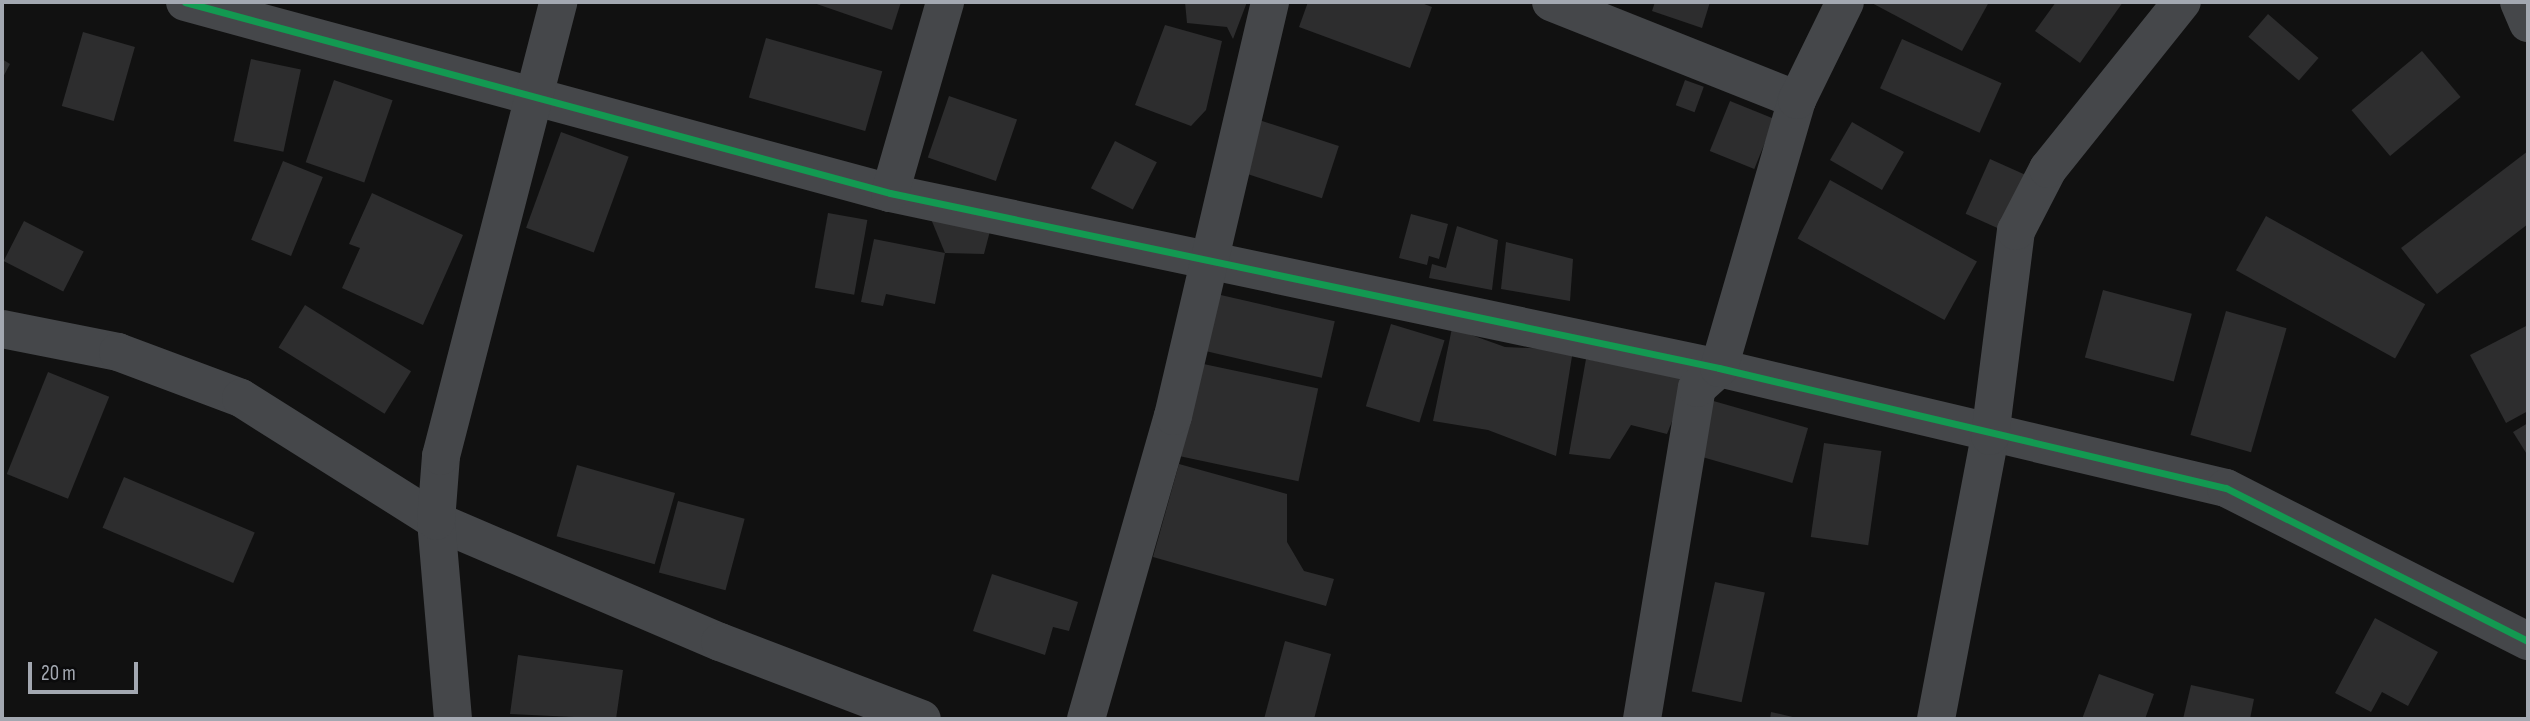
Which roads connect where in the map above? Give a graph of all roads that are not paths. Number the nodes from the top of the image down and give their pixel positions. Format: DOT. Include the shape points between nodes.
graph roads {
  1 [pos="185,2"];
  2 [pos="558,2"];
  3 [pos="945,2"];
  4 [pos="1270,2"];
  5 [pos="1551,2"];
  6 [pos="1844,2"];
  7 [pos="2182,2"];
  8 [pos="2519,2"];
  9 [pos="2528,23"];
  10 [pos="532,98"];
  11 [pos="1797,100"];
  12 [pos="890,193"];
  13 [pos="1210,262"];
  14 [pos="2,329"];
  15 [pos="1719,368"];
  16 [pos="1990,436"];
  17 [pos="436,521"];
  18 [pos="2528,641"];
  19 [pos="453,719"];
  20 [pos="922,719"];
  21 [pos="1086,719"];
  22 [pos="1642,719"];
  23 [pos="1936,719"];
  1 -- 10 [label="street"];
  2 -- 10 [label="street"];
  3 -- 12 [label="street"];
  4 -- 13 [label="street"];
  5 -- 11 [label="street"];
  6 -- 11 [label="street"];
  7 -- 16 [label="street" via="2048,169 2016,231"];
  8 -- 9 [label="street"];
  10 -- 12 [label="street"];
  10 -- 17 [label="street" via="465,347 441,456"];
  11 -- 15 [label="street"];
  12 -- 13 [label="street"];
  13 -- 15 [label="street"];
  13 -- 21 [label="street"];
  14 -- 17 [label="street" via="118,352 241,398"];
  15 -- 16 [label="street"];
  15 -- 22 [label="street" via="1697,388"];
  16 -- 18 [label="street" via="2226,488"];
  16 -- 23 [label="street"];
  17 -- 19 [label="street"];
  17 -- 20 [label="street" via="720,642"];
}
